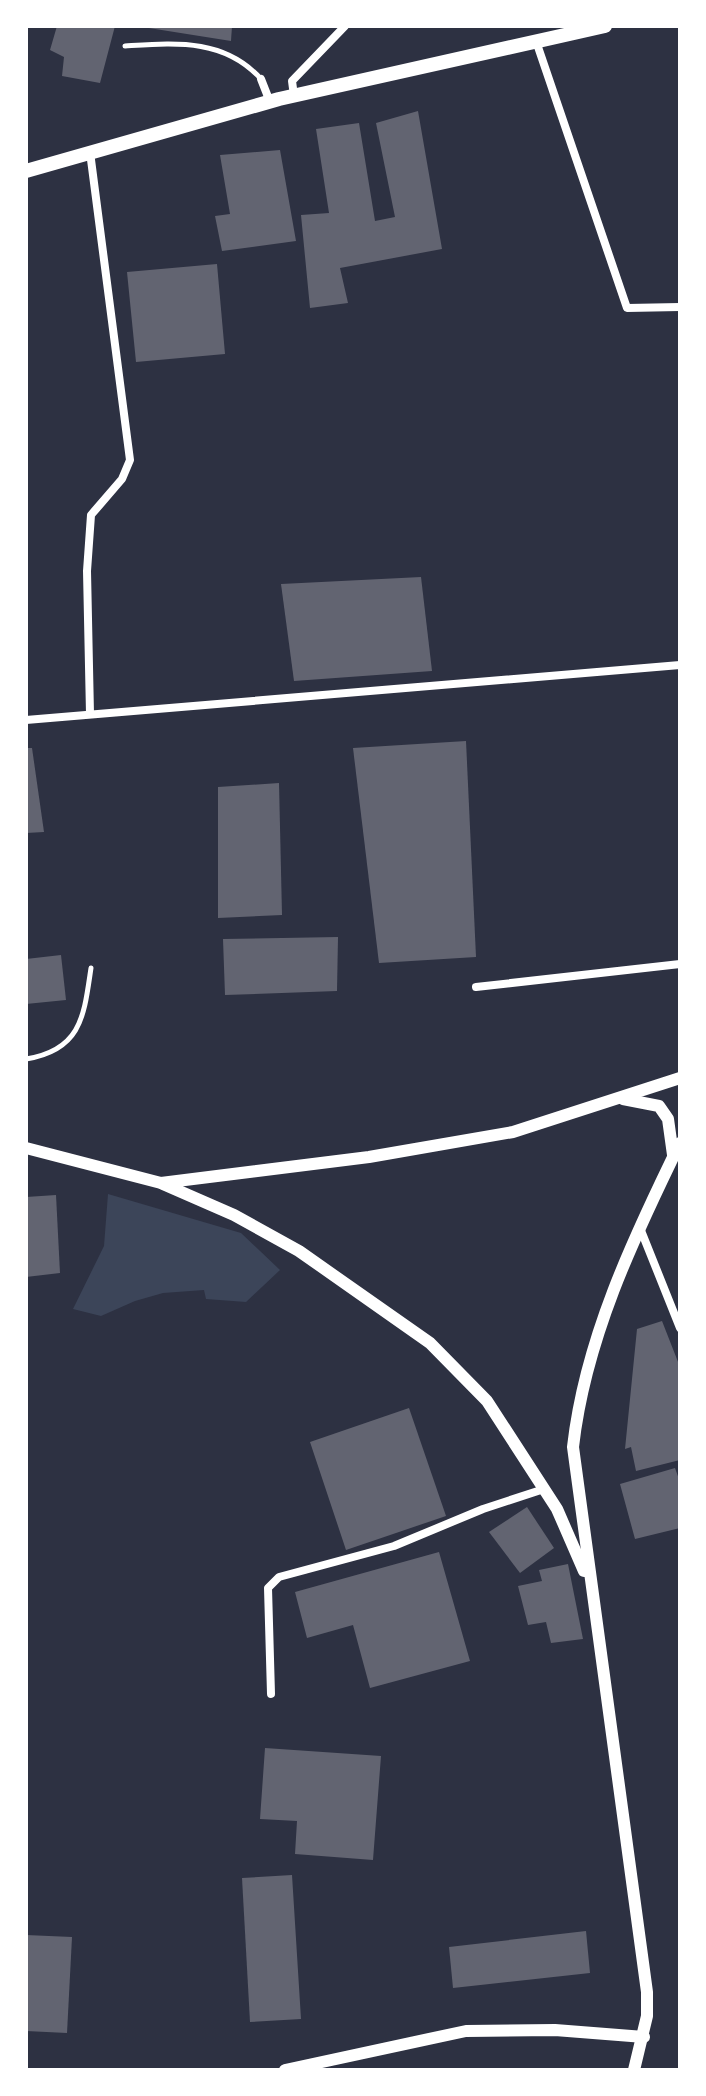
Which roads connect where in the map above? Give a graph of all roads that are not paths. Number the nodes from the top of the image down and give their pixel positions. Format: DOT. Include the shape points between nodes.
graph roads {
  1 [pos="345,26"];
  2 [pos="605,26"];
  3 [pos="536,41"];
  4 [pos="125,46"];
  5 [pos="261,79"];
  6 [pos="294,96"];
  7 [pos="270,102"];
  8 [pos="90,152"];
  9 [pos="26,171"];
  10 [pos="680,307"];
  11 [pos="680,665"];
  12 [pos="90,714"];
  13 [pos="26,720"];
  14 [pos="680,964"];
  15 [pos="91,968"];
  16 [pos="476,987"];
  17 [pos="26,1059"];
  18 [pos="680,1078"];
  19 [pos="616,1098"];
  20 [pos="680,1143"];
  21 [pos="26,1148"];
  22 [pos="673,1158"];
  23 [pos="161,1183"];
  24 [pos="640,1227"];
  25 [pos="680,1328"];
  26 [pos="544,1489"];
  27 [pos="590,1585"];
  28 [pos="271,1694"];
  29 [pos="644,2037"];
  30 [pos="285,2070"];
  31 [pos="634,2070"];
  1 -- 6 [label="street" via="292,81"];
  2 -- 3 [label="main road"];
  3 -- 6 [label="main road"];
  3 -- 10 [label="street" via="627,308"];
  4 -- 5 [label="lane" via="184,43 216,49 247,64"];
  5 -- 7 [label="street"];
  6 -- 7 [label="main road"];
  7 -- 8 [label="main road"];
  8 -- 9 [label="main road"];
  8 -- 12 [label="street" via="130,460 122,479 91,515"];
  11 -- 12 [label="street"];
  12 -- 13 [label="street"];
  14 -- 16 [label="street"];
  15 -- 17 [label="lane" via="85,1010 73,1035 59,1049"];
  18 -- 19 [label="street"];
  19 -- 22 [label="street" via="659,1106 673,1136"];
  19 -- 23 [label="street" via="513,1132 369,1157"];
  20 -- 22 [label="street"];
  21 -- 23 [label="street"];
  22 -- 24 [label="street"];
  23 -- 26 [label="street" via="299,1251 430,1343 487,1401"];
  24 -- 25 [label="street"];
  24 -- 27 [label="street" via="579,1399 573,1447"];
  26 -- 27 [label="street"];
  26 -- 28 [label="street" via="394,1546 279,1577 268,1588"];
  27 -- 29 [label="street" via="647,1992"];
  29 -- 30 [label="street" via="466,2031"];
  29 -- 31 [label="street"];
}
